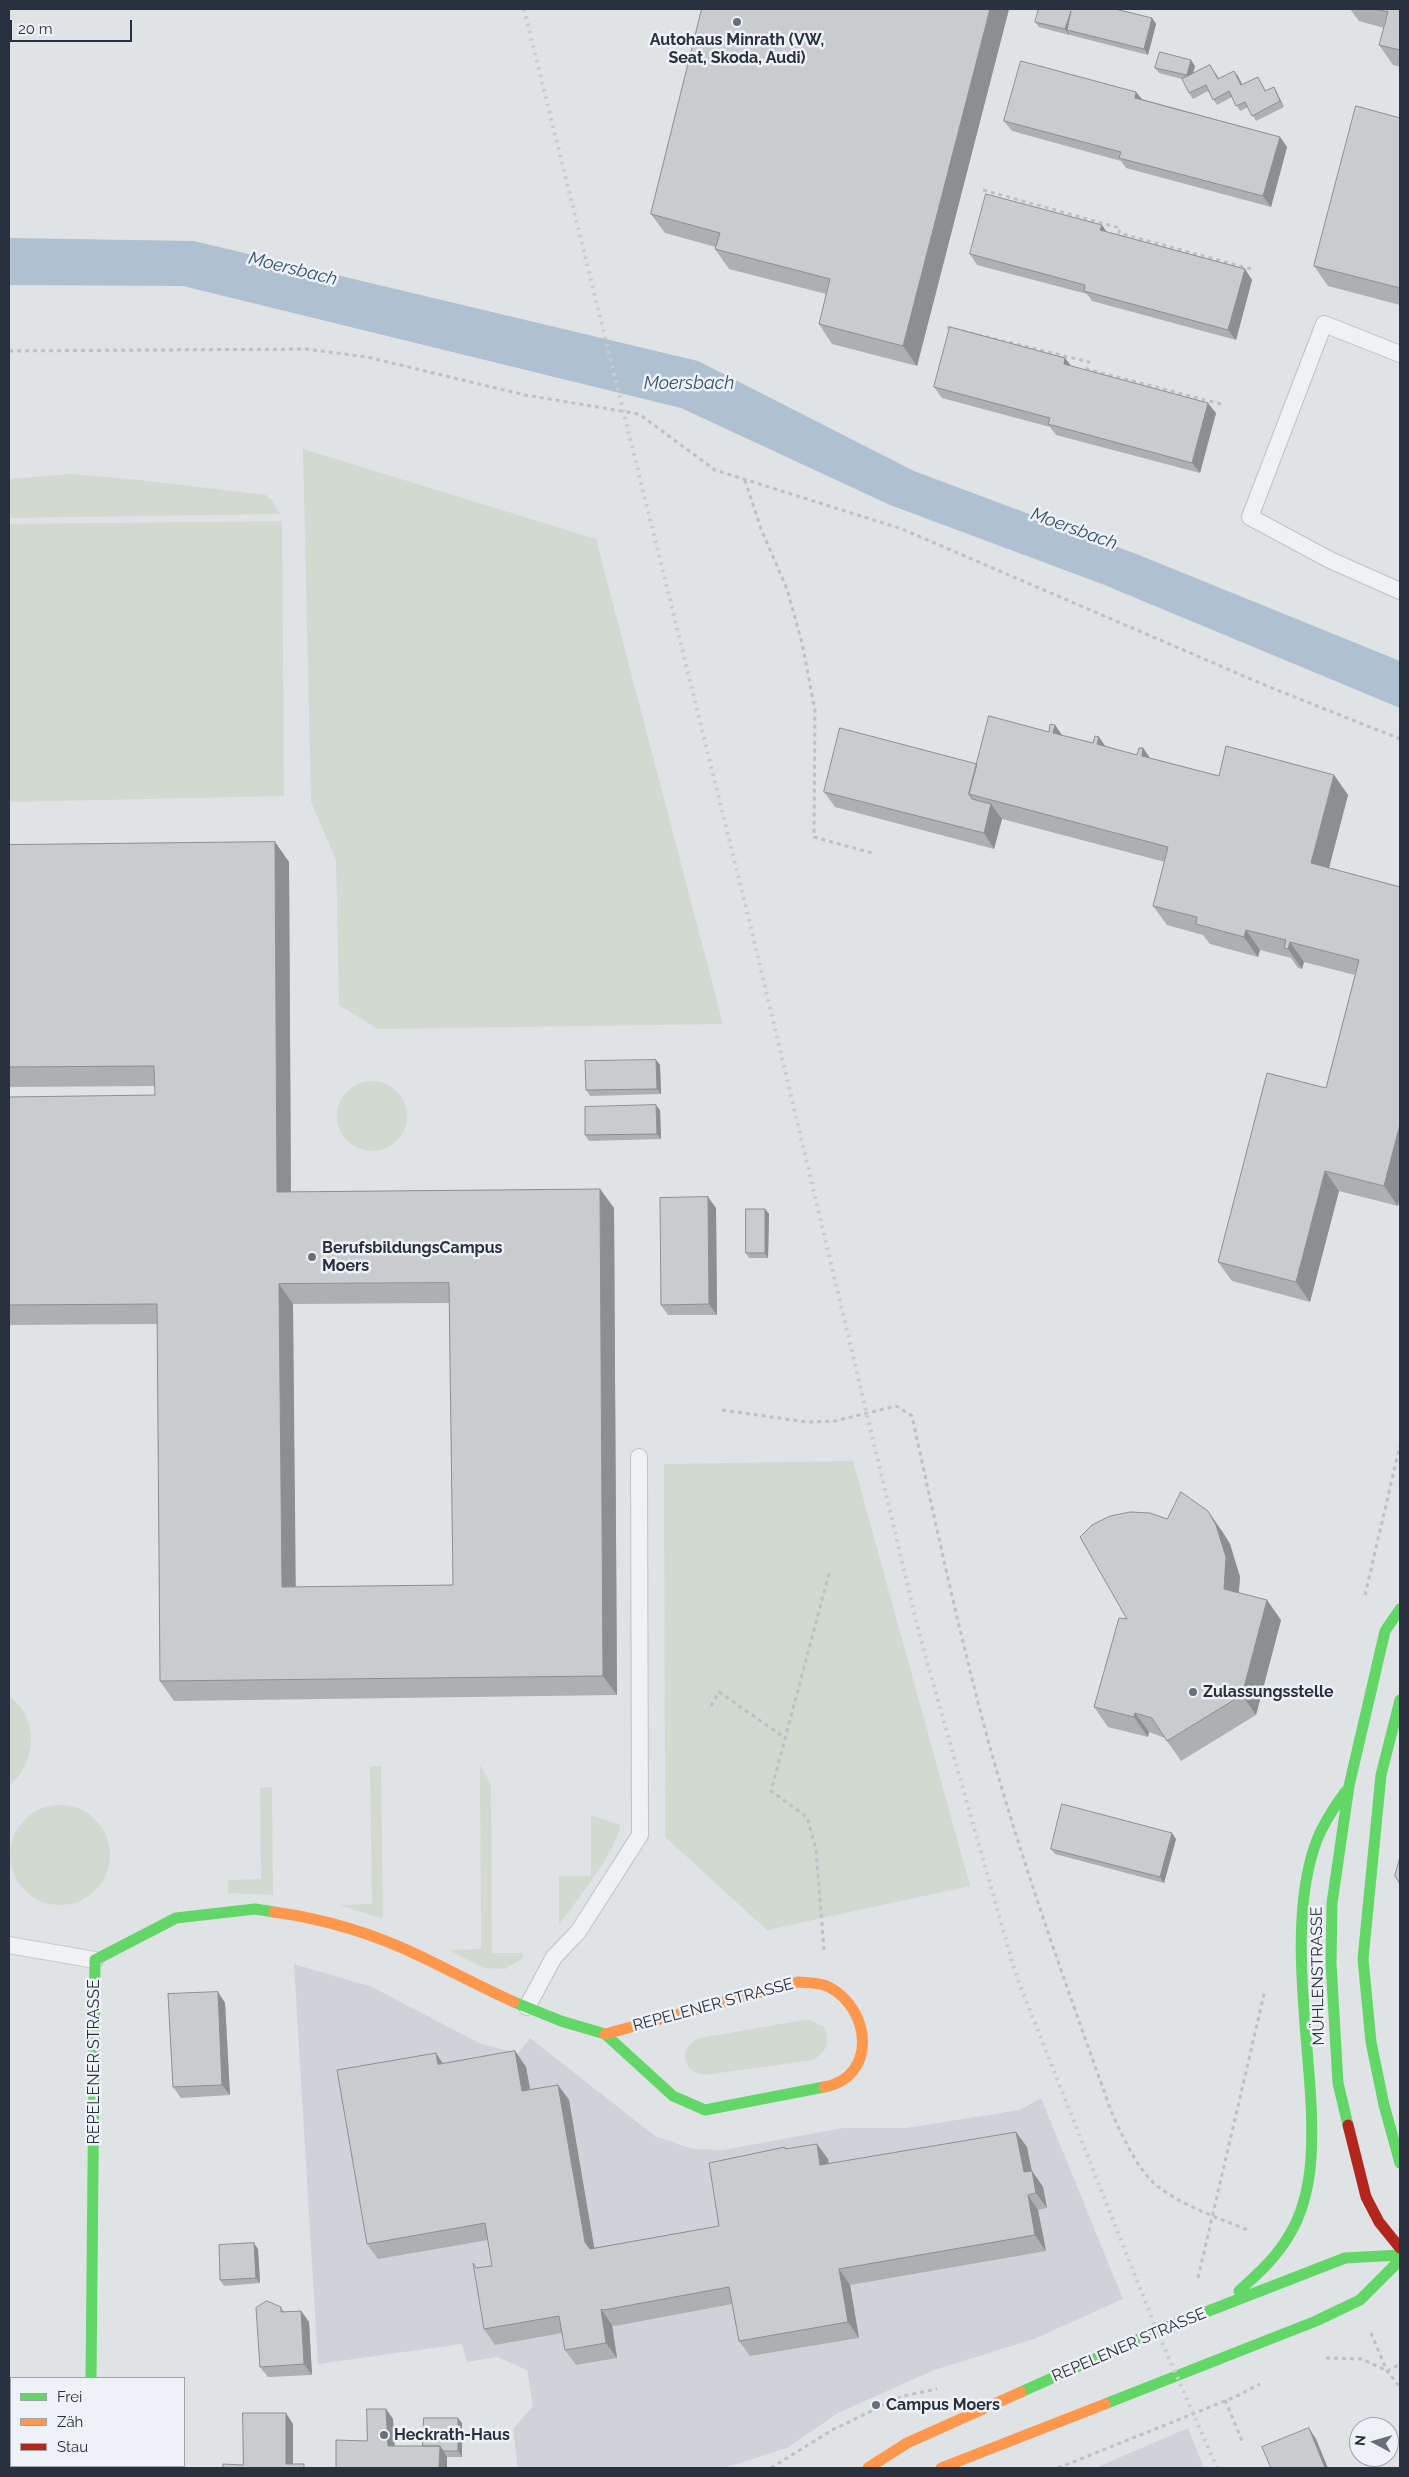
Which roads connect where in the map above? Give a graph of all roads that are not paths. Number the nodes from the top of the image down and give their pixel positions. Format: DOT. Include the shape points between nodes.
graph roads {
  1 [pos="1400,354"];
  2 [pos="1400,591"];
  3 [pos="639,1457"];
  4 [pos="1400,1609"];
  5 [pos="1400,1700"];
  6 [pos="1349,1786"];
  7 [pos="9,1945"];
  8 [pos="95,1960"];
  9 [pos="527,2007"];
  10 [pos="605,2034"];
  11 [pos="1400,2163"];
  12 [pos="1400,2248"];
  13 [pos="1400,2254"];
  14 [pos="1400,2260"];
  15 [pos="1215,2308"];
  16 [pos="92,2377"];
  17 [pos="868,2468"];
  18 [pos="940,2468"];
  1 -- 2 [label="lane" via="1324,324 1250,518 1330,560"];
  3 -- 9 [label="lane" via="640,1835 578,1932 554,1957"];
  4 -- 6 [label="main road, MÜHLENSTRASSE" via="1385,1631"];
  5 -- 11 [label="main road" via="1381,1775 1363,1959 1371,2042"];
  6 -- 12 [label="main road, MÜHLENSTRASSE" via="1332,1903 1331,1963 1338,2083 1366,2197 1379,2222"];
  6 -- 15 [label="main road" via="1324,1823 1312,1858 1302,1940 1313,2133 1308,2188 1292,2233 1260,2276"];
  7 -- 8 [label="lane"];
  8 -- 9 [label="main road, REPELENER STRASSE" via="176,1918 255,1909 317,1918 367,1934"];
  8 -- 16 [label="main road, REPELENER STRASSE"];
  9 -- 10 [label="main road, REPELENER STRASSE"];
  10 -- 10 [label="main road, REPELENER STRASSE" via="673,2096 705,2110 836,2085 854,2073 862,2053 863,2027 849,2002 827,1986 798,1982"];
  13 -- 15 [label="main road, REPELENER STRASSE" via="1345,2258"];
  14 -- 18 [label="main road" via="1360,2300 1316,2321"];
  15 -- 17 [label="main road, REPELENER STRASSE" via="908,2443"];
}
